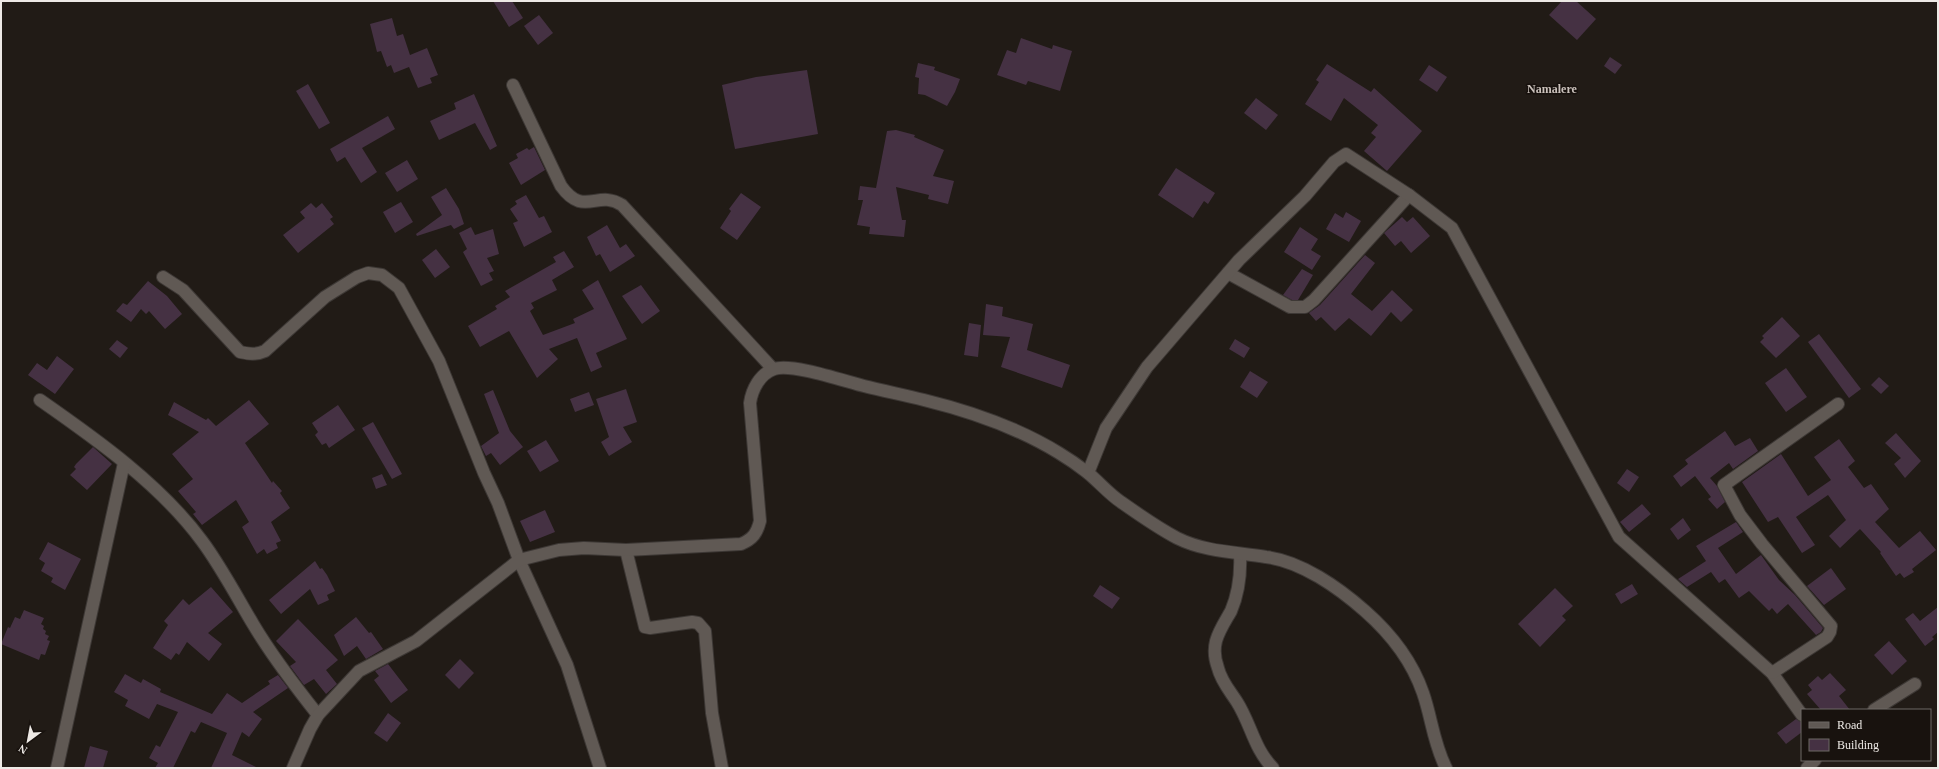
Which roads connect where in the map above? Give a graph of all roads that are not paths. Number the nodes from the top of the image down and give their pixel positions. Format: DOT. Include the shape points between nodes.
graph roads {
  1 [pos="513,84"];
  2 [pos="1409,195"];
  3 [pos="1228,273"];
  4 [pos="163,277"];
  5 [pos="773,369"];
  6 [pos="40,400"];
  7 [pos="1838,404"];
  8 [pos="124,463"];
  9 [pos="1088,473"];
  10 [pos="626,550"];
  11 [pos="1240,554"];
  12 [pos="519,560"];
  13 [pos="1772,673"];
  14 [pos="1915,684"];
  15 [pos="1876,709"];
  16 [pos="318,715"];
  17 [pos="1801,715"];
  18 [pos="57,768"];
  19 [pos="293,768"];
  20 [pos="600,768"];
  21 [pos="722,768"];
  22 [pos="1273,768"];
  23 [pos="1446,768"];
  1 -- 5 [label="street" via="569,198 585,202 607,199 622,205"];
  2 -- 3 [label="street" via="1305,307 1290,307"];
  2 -- 3 [label="street" via="1346,154 1334,162 1306,196"];
  2 -- 13 [label="street" via="1452,228 1618,537"];
  3 -- 9 [label="street" via="1147,367 1106,428"];
  4 -- 12 [label="street" via="183,290 240,352 251,354 265,351 325,297 357,277 368,273 389,279 399,288 439,361"];
  5 -- 9 [label="street" via="800,369 971,414 1027,437"];
  5 -- 10 [label="street" via="754,386 750,403 760,511 760,521 754,536 740,544"];
  6 -- 8 [label="street"];
  7 -- 13 [label="street" via="1724,485 1740,514 1762,544 1831,626 1827,637"];
  8 -- 16 [label="street" via="162,496 203,541 254,625"];
  8 -- 18 [label="street"];
  9 -- 11 [label="street" via="1120,501 1178,538 1214,551"];
  10 -- 12 [label="street" via="559,550"];
  10 -- 21 [label="street" via="645,627 692,622 698,623 705,631 712,713"];
  11 -- 22 [label="street" via="1241,577 1237,596 1216,641 1215,654 1226,688 1237,703 1256,744"];
  11 -- 23 [label="street" via="1288,561 1305,569 1364,610 1392,638 1409,662 1423,692 1437,750"];
  12 -- 16 [label="street" via="416,641 359,671"];
  12 -- 20 [label="street" via="567,665"];
  13 -- 17 [label="street"];
  14 -- 15 [label="street"];
  16 -- 19 [label="street"];
}
